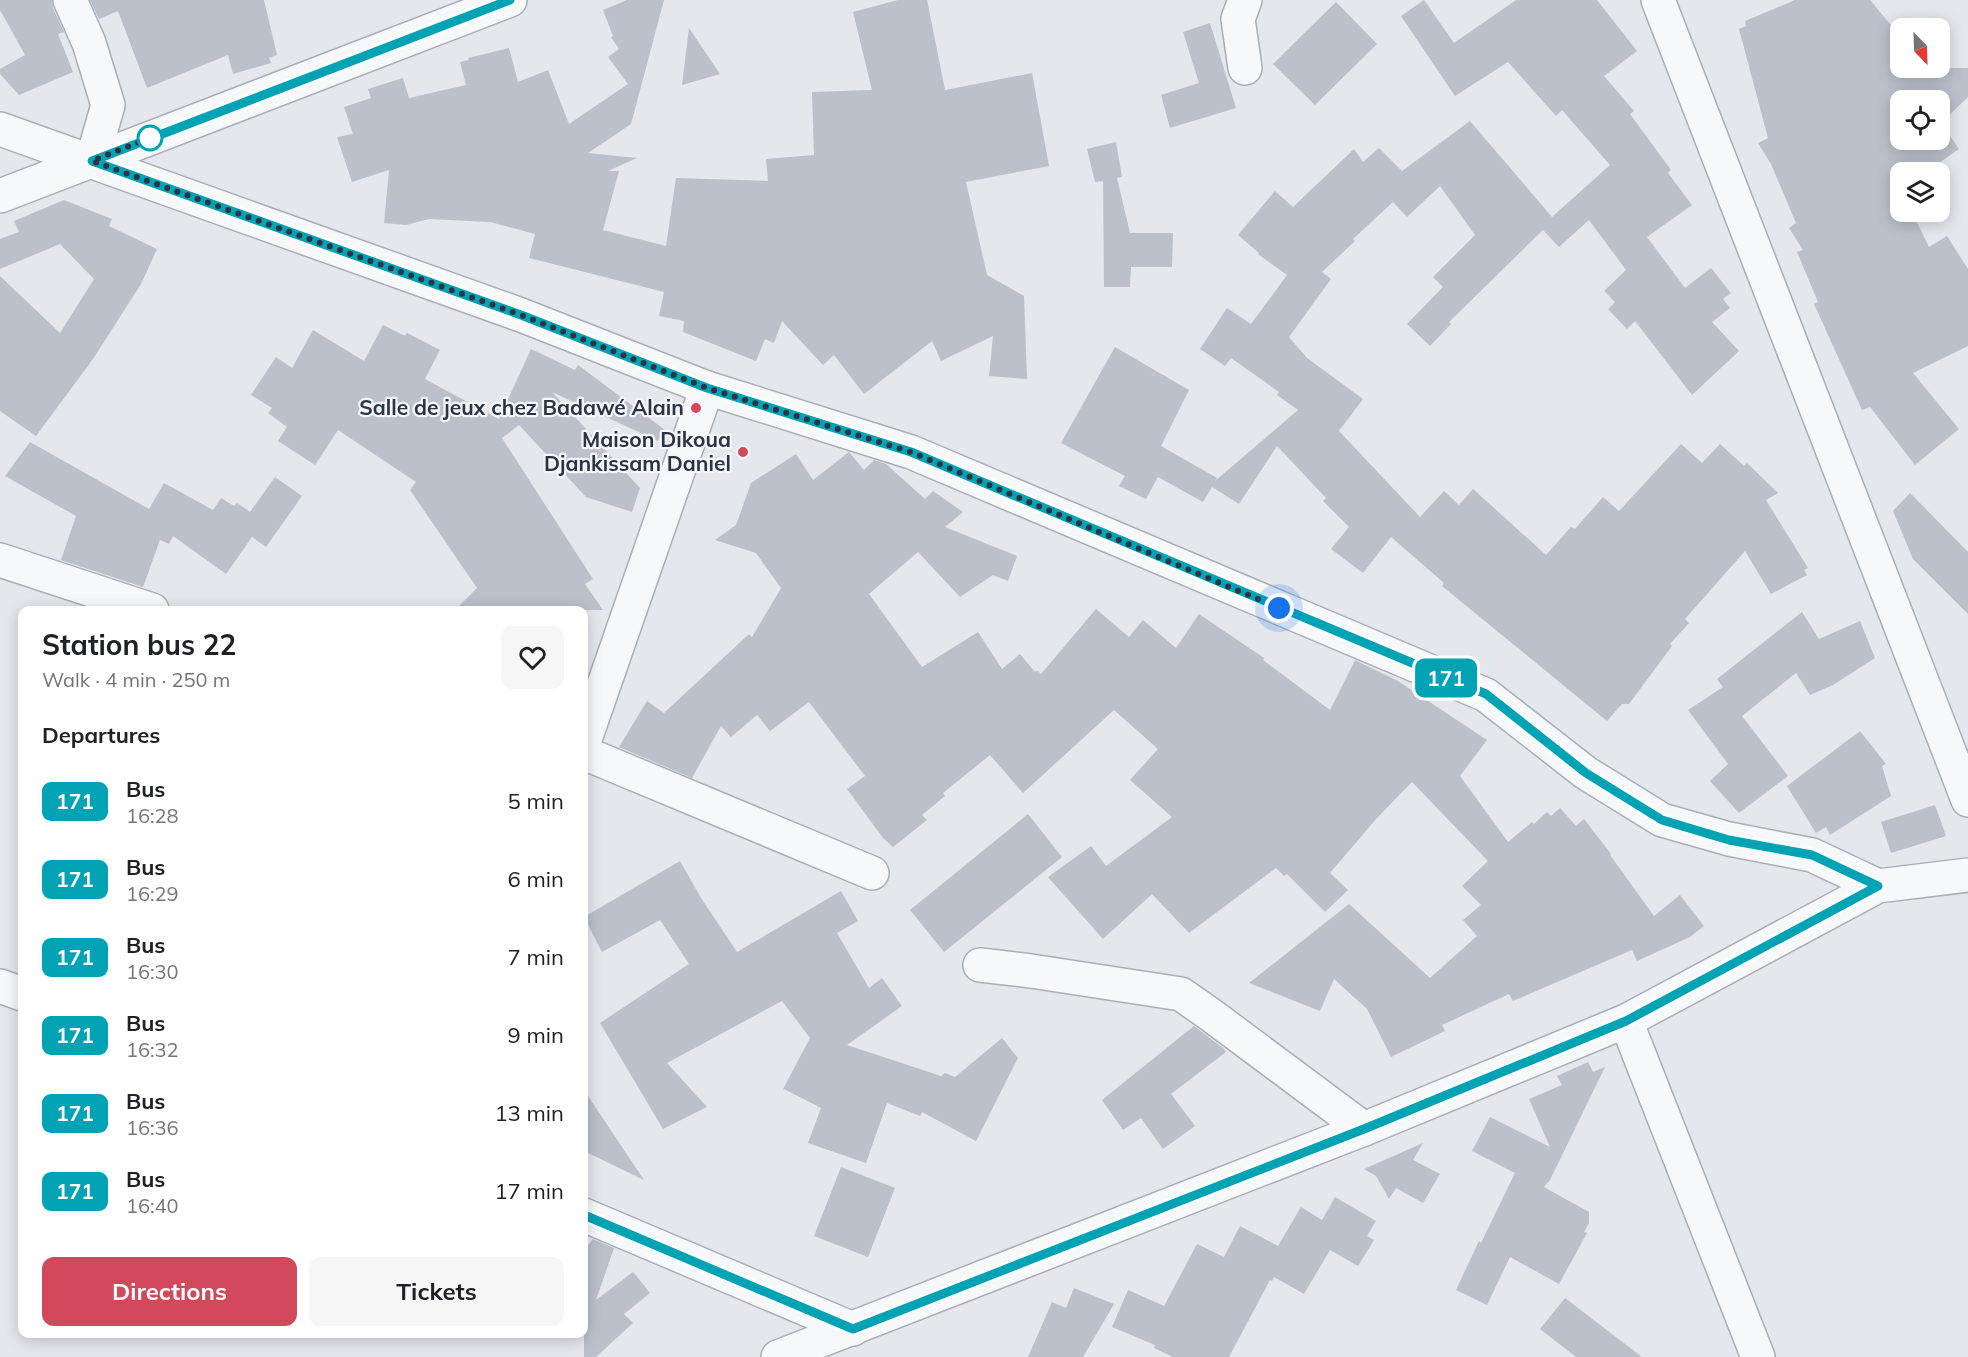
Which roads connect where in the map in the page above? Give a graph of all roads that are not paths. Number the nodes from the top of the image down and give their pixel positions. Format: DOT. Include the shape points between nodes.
graph roads {
  1 [pos="70,0"];
  2 [pos="510,0"];
  3 [pos="1245,0"];
  4 [pos="1658,0"];
  5 [pos="1245,68"];
  6 [pos="0,129"];
  7 [pos="92,161"];
  8 [pos="0,196"];
  9 [pos="707,388"];
  10 [pos="0,560"];
  11 [pos="140,606"];
  12 [pos="588,730"];
  13 [pos="588,755"];
  14 [pos="1968,800"];
  15 [pos="872,873"];
  16 [pos="1968,875"];
  17 [pos="1878,886"];
  18 [pos="980,965"];
  19 [pos="0,986"];
  20 [pos="18,993"];
  21 [pos="1626,1021"];
  22 [pos="1364,1129"];
  23 [pos="588,1217"];
  24 [pos="853,1329"];
  25 [pos="778,1357"];
  26 [pos="1758,1357"];
  1 -- 7 [label="street" via="108,105"];
  2 -- 7 [label="street"];
  3 -- 5 [label="street" via="1238,19"];
  4 -- 14 [label="street"];
  6 -- 7 [label="street"];
  7 -- 8 [label="street"];
  7 -- 9 [label="street" via="521,315"];
  9 -- 12 [label="street"];
  9 -- 17 [label="street" via="911,452 1486,694 1586,773 1662,820 1729,840 1812,855"];
  10 -- 11 [label="street"];
  13 -- 15 [label="street"];
  16 -- 17 [label="street"];
  17 -- 21 [label="street"];
  18 -- 22 [label="street" via="1181,994"];
  19 -- 20 [label="street"];
  21 -- 22 [label="street"];
  21 -- 26 [label="street"];
  22 -- 24 [label="street"];
  23 -- 24 [label="street"];
  24 -- 25 [label="street"];
}
